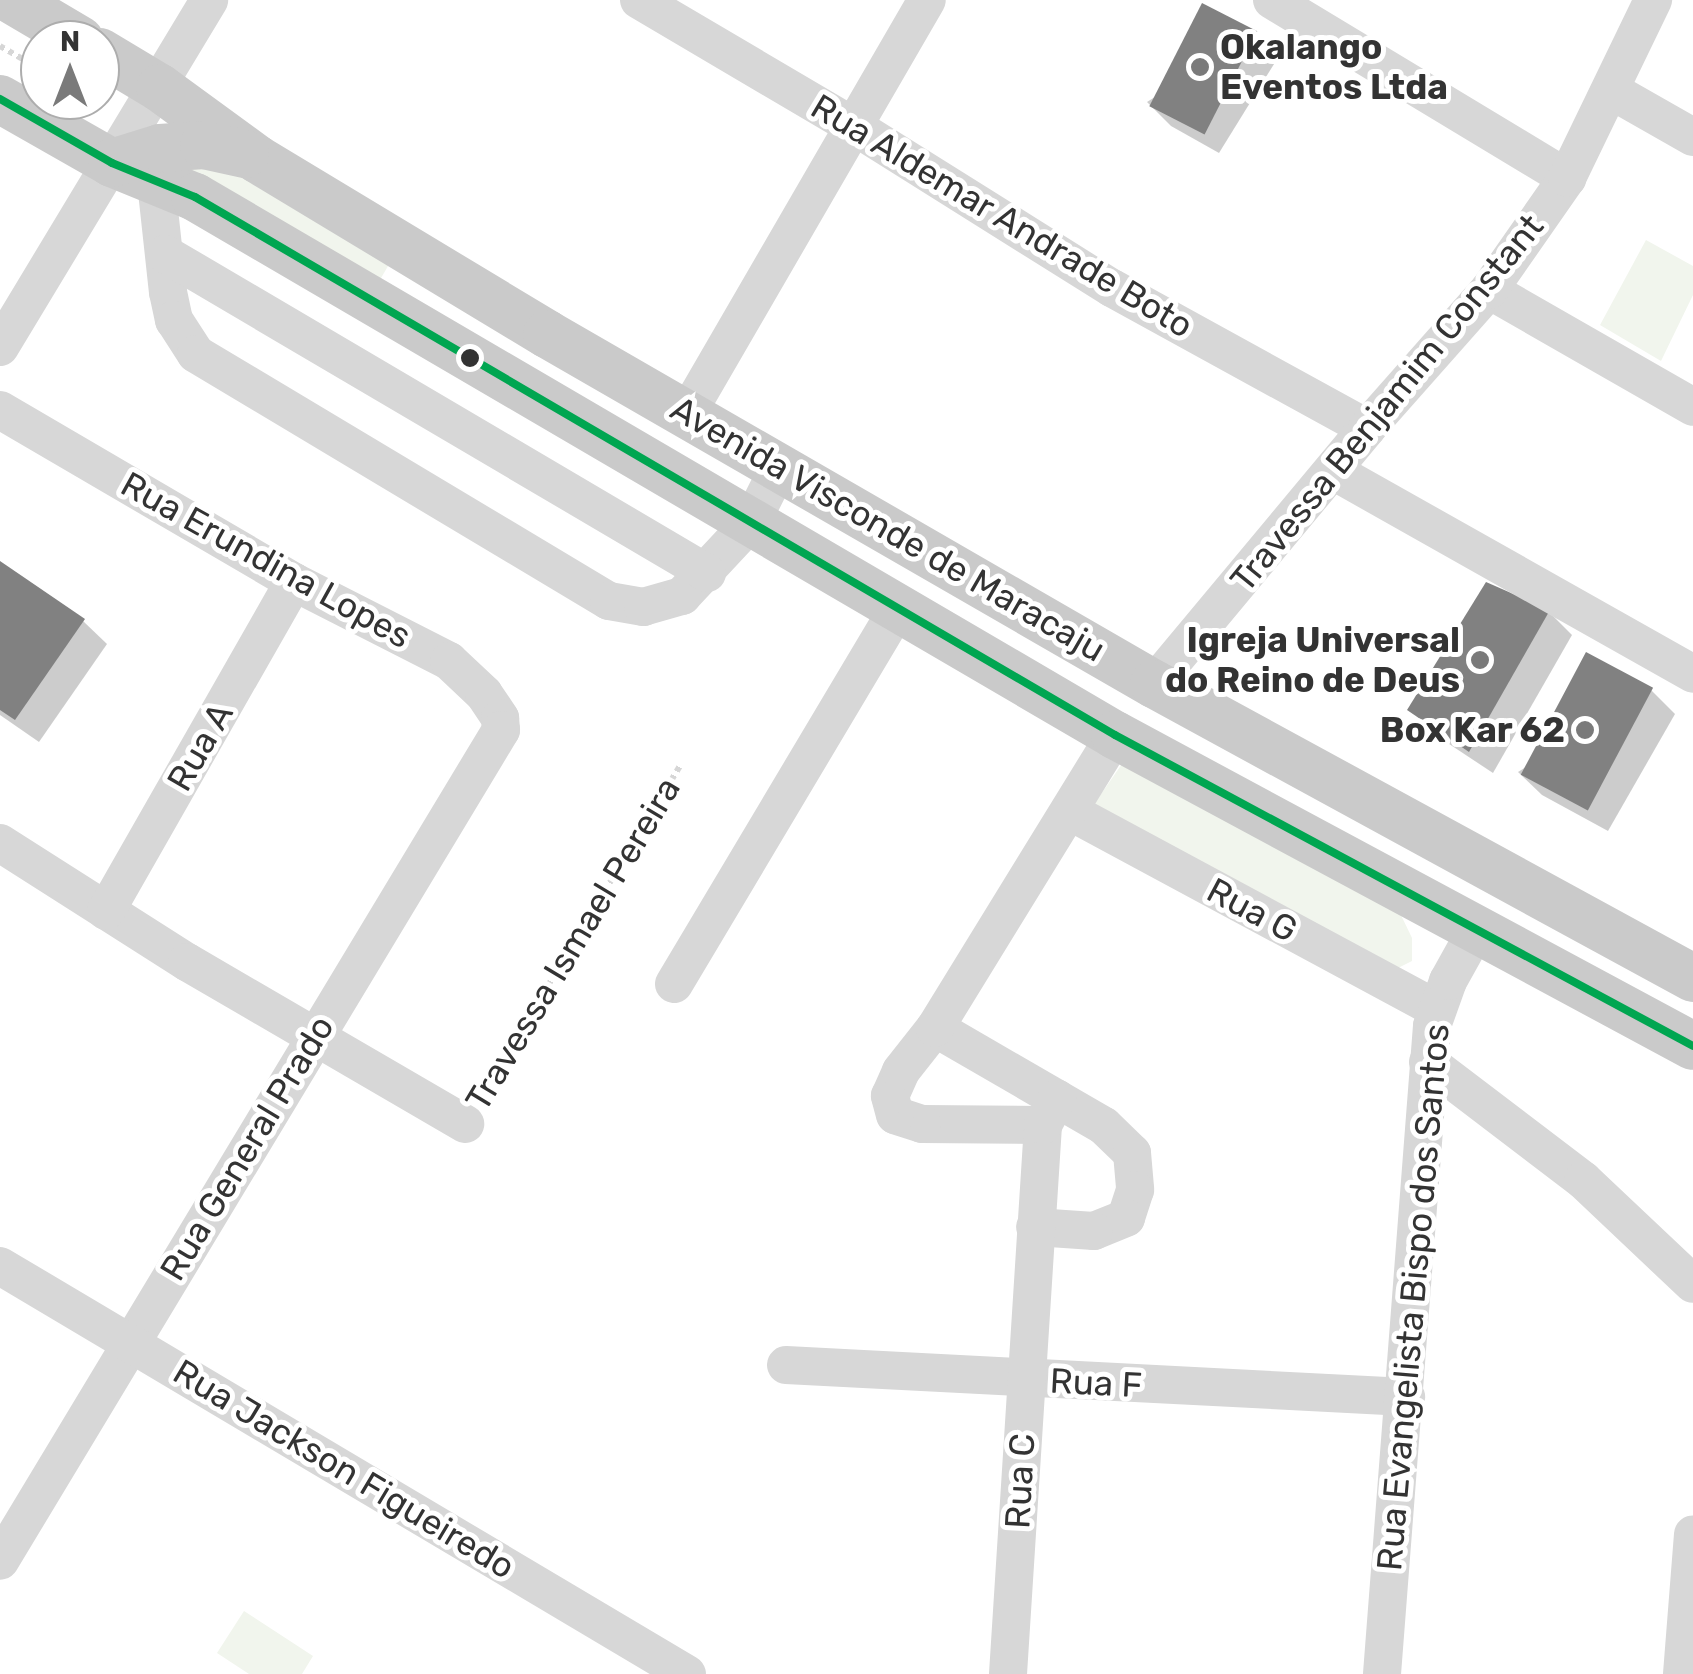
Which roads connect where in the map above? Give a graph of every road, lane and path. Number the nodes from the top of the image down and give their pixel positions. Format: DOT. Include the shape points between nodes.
graph roads {
  1 [pos="12,0"];
  2 [pos="209,0"];
  3 [pos="639,0"];
  4 [pos="927,0"];
  5 [pos="1272,0"];
  6 [pos="1653,0"];
  7 [pos="46,20"];
  8 [pos="120,64"];
  9 [pos="160,88"];
  10 [pos="1612,91"];
  11 [pos="0,98"];
  12 [pos="855,126"];
  13 [pos="1693,137"];
  14 [pos="257,159"];
  15 [pos="112,163"];
  16 [pos="164,173"];
  17 [pos="1566,178"];
  18 [pos="165,254"];
  19 [pos="1489,290"];
  20 [pos="0,348"];
  21 [pos="1693,407"];
  22 [pos="0,410"];
  23 [pos="688,412"];
  24 [pos="1367,428"];
  25 [pos="779,467"];
  26 [pos="1335,472"];
  27 [pos="752,522"];
  28 [pos="707,573"];
  29 [pos="294,582"];
  30 [pos="898,608"];
  31 [pos="1693,674"];
  32 [pos="1154,684"];
  33 [pos="1115,735"];
  34 [pos="500,738"];
  35 [pos="681,764"];
  36 [pos="1069,810"];
  37 [pos="0,843"];
  38 [pos="106,912"];
  39 [pos="1477,929"];
  40 [pos="1693,978"];
  41 [pos="674,984"];
  42 [pos="1436,1009"];
  43 [pos="934,1028"];
  44 [pos="313,1036"];
  45 [pos="1693,1046"];
  46 [pos="1428,1062"];
  47 [pos="1050,1112"];
  48 [pos="466,1124"];
  49 [pos="1035,1227"];
  50 [pos="0,1266"];
  51 [pos="1693,1284"];
  52 [pos="130,1342"];
  53 [pos="786,1366"];
  54 [pos="1026,1379"];
  55 [pos="1406,1397"];
  56 [pos="1693,1534"];
  57 [pos="0,1561"];
  58 [pos="668,1669"];
  59 [pos="1008,1674"];
  60 [pos="1382,1674"];
  61 [pos="1682,1674"];
  1 -- 7 [label="main road"];
  2 -- 9 [label="street"];
  3 -- 12 [label="street, Rua Aldemar Andrade Boto"];
  4 -- 12 [label="street"];
  5 -- 17 [label="street"];
  6 -- 10 [label="street, Travessa Benjamim Constant"];
  8 -- 9 [label="main road, Avenida Visconde de Maracaju"];
  9 -- 14 [label="main road, Avenida Visconde de Maracaju"];
  9 -- 15 [label="street"];
  10 -- 13 [label="street"];
  10 -- 17 [label="street, Travessa Benjamim Constant"];
  11 -- 15 [label="main road"];
  12 -- 23 [label="street"];
  12 -- 24 [label="street, Rua Aldemar Andrade Boto" via="1112,288"];
  14 -- 16 [label="main road" via="218,146"];
  14 -- 23 [label="main road, Avenida Visconde de Maracaju"];
  15 -- 16 [label="main road"];
  15 -- 20 [label="street"];
  16 -- 18 [label="street"];
  16 -- 27 [label="main road, Avenida Visconde de Maracaju"];
  17 -- 19 [label="street, Travessa Benjamim Constant"];
  18 -- 28 [label="street"];
  18 -- 28 [label="street" via="174,320 196,354 581,587 643,607 682,596"];
  19 -- 21 [label="street"];
  19 -- 24 [label="street, Travessa Benjamim Constant"];
  22 -- 29 [label="street, Rua Erundina Lopes"];
  23 -- 25 [label="main road, Avenida Visconde de Maracaju"];
  24 -- 26 [label="street, Travessa Benjamim Constant"];
  25 -- 27 [label="street"];
  25 -- 32 [label="main road, Avenida Visconde de Maracaju"];
  26 -- 31 [label="street"];
  26 -- 32 [label="street, Travessa Benjamim Constant"];
  27 -- 28 [label="street"];
  27 -- 30 [label="main road, Avenida Visconde de Maracaju"];
  29 -- 34 [label="street, Rua Erundina Lopes" via="449,661 494,708"];
  29 -- 38 [label="street, Rua A"];
  30 -- 33 [label="main road, Avenida Visconde de Maracaju"];
  30 -- 41 [label="street"];
  32 -- 40 [label="main road, Avenida Visconde de Maracaju"];
  33 -- 36 [label="street"];
  33 -- 39 [label="main road, Avenida Visconde de Maracaju"];
  34 -- 44 [label="street, Rua General Prado"];
  35 -- 48 [label="path, Travessa Ismael Pereira"];
  36 -- 42 [label="street, Rua G"];
  36 -- 43 [label="street"];
  37 -- 38 [label="street"];
  38 -- 44 [label="street"];
  39 -- 42 [label="street, Rua Evangelista Bispo dos Santos"];
  39 -- 45 [label="main road, Avenida Visconde de Maracaju"];
  42 -- 46 [label="street, Rua Evangelista Bispo dos Santos"];
  43 -- 47 [label="street"];
  43 -- 47 [label="street" via="892,1087 895,1115 950,1128"];
  44 -- 48 [label="street"];
  44 -- 52 [label="street, Rua General Prado"];
  46 -- 51 [label="street" via="1583,1180"];
  46 -- 55 [label="street, Rua Evangelista Bispo dos Santos"];
  47 -- 49 [label="street, Rua C"];
  47 -- 49 [label="street" via="1120,1138 1132,1152 1136,1190 1126,1218 1113,1227"];
  49 -- 54 [label="street, Rua C"];
  50 -- 52 [label="street, Rua Jackson Figueiredo"];
  52 -- 57 [label="street, Rua General Prado"];
  52 -- 58 [label="street, Rua Jackson Figueiredo"];
  53 -- 54 [label="street, Rua F"];
  54 -- 55 [label="street, Rua F"];
  54 -- 59 [label="street, Rua C"];
  55 -- 60 [label="street, Rua Evangelista Bispo dos Santos"];
  56 -- 61 [label="street"];
}
